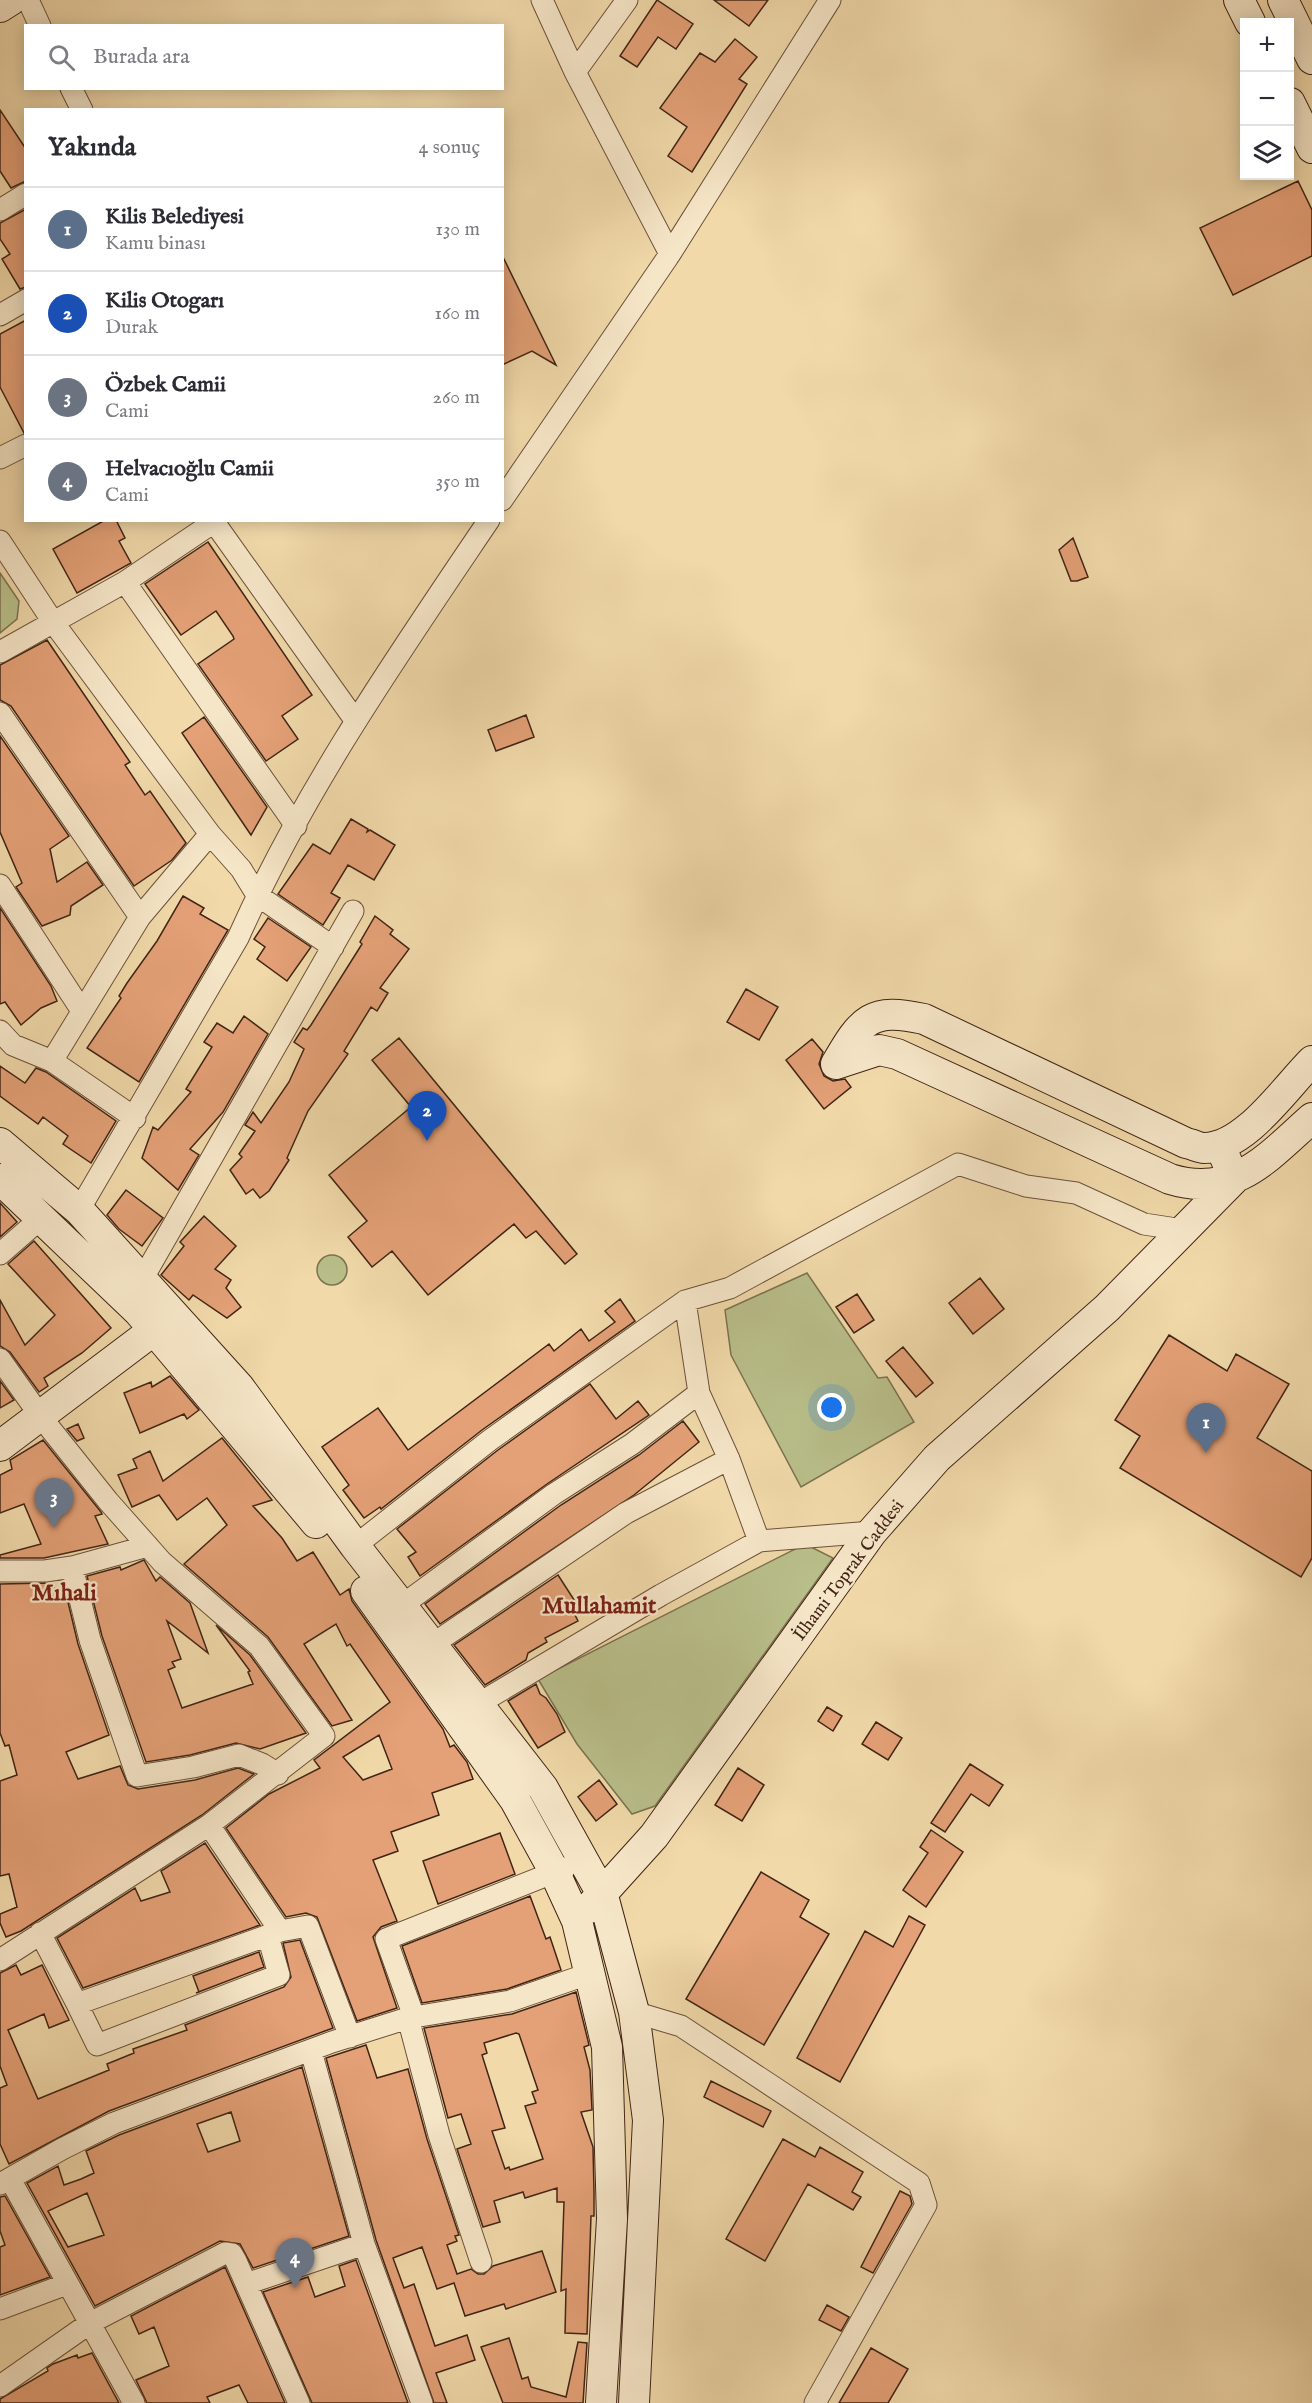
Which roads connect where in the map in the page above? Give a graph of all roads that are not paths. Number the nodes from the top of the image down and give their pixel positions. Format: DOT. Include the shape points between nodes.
graph roads {
  1 [pos="11,0"];
  2 [pos="28,0"];
  3 [pos="542,0"];
  4 [pos="627,0"];
  5 [pos="830,0"];
  6 [pos="1239,0"];
  7 [pos="1283,0"];
  8 [pos="0,7"];
  9 [pos="1248,18"];
  10 [pos="39,24"];
  11 [pos="1312,59"];
  12 [pos="574,72"];
  13 [pos="72,90"];
  14 [pos="81,108"];
  15 [pos="1294,111"];
  16 [pos="1312,148"];
  17 [pos="24,195"];
  18 [pos="0,210"];
  19 [pos="670,254"];
  20 [pos="24,301"];
  21 [pos="0,315"];
  22 [pos="24,446"];
  23 [pos="0,458"];
  24 [pos="504,497"];
  25 [pos="214,522"];
  26 [pos="216,522"];
  27 [pos="488,522"];
  28 [pos="0,541"];
  29 [pos="125,582"];
  30 [pos="53,622"];
  31 [pos="0,652"];
  32 [pos="0,713"];
  33 [pos="355,720"];
  34 [pos="296,826"];
  35 [pos="210,834"];
  36 [pos="0,885"];
  37 [pos="257,895"];
  38 [pos="353,911"];
  39 [pos="140,917"];
  40 [pos="333,947"];
  41 [pos="82,1011"];
  42 [pos="0,1031"];
  43 [pos="52,1061"];
  44 [pos="1312,1061"];
  45 [pos="135,1118"];
  46 [pos="1312,1118"];
  47 [pos="0,1143"];
  48 [pos="1220,1145"];
  49 [pos="0,1179"];
  50 [pos="1234,1179"];
  51 [pos="79,1210"];
  52 [pos="40,1219"];
  53 [pos="1183,1230"];
  54 [pos="0,1254"];
  55 [pos="143,1278"];
  56 [pos="685,1301"];
  57 [pos="154,1330"];
  58 [pos="0,1359"];
  59 [pos="699,1393"];
  60 [pos="40,1417"];
  61 [pos="0,1446"];
  62 [pos="729,1459"];
  63 [pos="872,1532"];
  64 [pos="759,1540"];
  65 [pos="148,1546"];
  66 [pos="355,1546"];
  67 [pos="72,1567"];
  68 [pos="0,1571"];
  69 [pos="401,1606"];
  70 [pos="433,1644"];
  71 [pos="478,1704"];
  72 [pos="278,1774"];
  73 [pos="209,1825"];
  74 [pos="585,1864"];
  75 [pos="554,1871"];
  76 [pos="603,1896"];
  77 [pos="577,1921"];
  78 [pos="40,1933"];
  79 [pos="274,1934"];
  80 [pos="1,1956"];
  81 [pos="591,1973"];
  82 [pos="77,2004"];
  83 [pos="634,2012"];
  84 [pos="408,2018"];
  85 [pos="350,2037"];
  86 [pos="311,2051"];
  87 [pos="5,2182"];
  88 [pos="364,2244"];
  89 [pos="481,2262"];
  90 [pos="67,2284"];
  91 [pos="246,2284"];
  92 [pos="0,2309"];
  93 [pos="90,2323"];
  94 [pos="0,2386"];
  95 [pos="134,2403"];
  96 [pos="299,2403"];
  97 [pos="422,2403"];
  98 [pos="602,2403"];
  99 [pos="634,2403"];
  100 [pos="815,2403"];
  1 -- 8 [label="main road"];
  2 -- 10 [label="street"];
  3 -- 12 [label="street"];
  4 -- 12 [label="street"];
  5 -- 19 [label="street"];
  6 -- 9 [label="main road"];
  7 -- 11 [label="main road"];
  12 -- 19 [label="street"];
  13 -- 14 [label="street"];
  15 -- 16 [label="main road"];
  17 -- 18 [label="street"];
  19 -- 24 [label="street"];
  20 -- 21 [label="street"];
  22 -- 23 [label="street"];
  25 -- 29 [label="street"];
  26 -- 33 [label="street"];
  27 -- 33 [label="street"];
  28 -- 30 [label="street"];
  29 -- 30 [label="street"];
  29 -- 34 [label="street"];
  30 -- 31 [label="street"];
  30 -- 35 [label="street"];
  32 -- 39 [label="street"];
  33 -- 34 [label="street"];
  34 -- 37 [label="street"];
  35 -- 37 [label="street" via="241,869"];
  35 -- 39 [label="street"];
  36 -- 41 [label="street"];
  37 -- 40 [label="street"];
  37 -- 45 [label="street" via="238,938"];
  38 -- 40 [label="street"];
  39 -- 41 [label="street"];
  40 -- 55 [label="street"];
  41 -- 43 [label="street"];
  42 -- 43 [label="street" via="13,1045"];
  43 -- 45 [label="street"];
  44 -- 48 [label="main road" via="1244,1133"];
  45 -- 51 [label="street"];
  46 -- 50 [label="main road" via="1263,1162"];
  47 -- 51 [label="main road"];
  48 -- 50 [label="main road"];
  48 -- 50 [label="main road" via="1203,1148 1186,1143 924,1019 905,1014 875,1016 854,1032 836,1064 879,1050 897,1054 1170,1179 1191,1185"];
  49 -- 52 [label="main road"];
  50 -- 53 [label="main road, İlhami Toprak Caddesi"];
  51 -- 55 [label="main road"];
  52 -- 54 [label="street"];
  52 -- 57 [label="main road"];
  53 -- 56 [label="street" via="1144,1224 1076,1193 1026,1186 958,1164 730,1287"];
  53 -- 63 [label="main road, İlhami Toprak Caddesi" via="1107,1308 937,1458"];
  55 -- 66 [label="main road" via="239,1387"];
  56 -- 59 [label="street"];
  56 -- 66 [label="street" via="490,1440"];
  57 -- 60 [label="main road"];
  57 -- 75 [label="main road" via="327,1538 515,1800"];
  58 -- 60 [label="street"];
  59 -- 62 [label="street"];
  59 -- 69 [label="street"];
  60 -- 61 [label="main road"];
  60 -- 65 [label="street"];
  62 -- 64 [label="street"];
  62 -- 70 [label="street" via="626,1513"];
  63 -- 64 [label="street"];
  63 -- 76 [label="main road, İlhami Toprak Caddesi" via="711,1760"];
  64 -- 71 [label="street"];
  65 -- 67 [label="street"];
  65 -- 72 [label="street" via="259,1646 324,1736"];
  66 -- 69 [label="main road"];
  67 -- 68 [label="street"];
  67 -- 72 [label="street" via="90,1640 137,1776 239,1755"];
  69 -- 70 [label="main road"];
  70 -- 71 [label="main road"];
  71 -- 74 [label="main road" via="543,1788"];
  72 -- 73 [label="street"];
  73 -- 78 [label="street"];
  73 -- 79 [label="street"];
  74 -- 75 [label="street"];
  74 -- 76 [label="main road"];
  75 -- 77 [label="main road"];
  75 -- 84 [label="street" via="386,1940 413,2014"];
  76 -- 77 [label="main road, İlhami Toprak Caddesi"];
  76 -- 83 [label="main road"];
  77 -- 81 [label="main road"];
  78 -- 80 [label="street"];
  78 -- 82 [label="street"];
  79 -- 82 [label="street"];
  79 -- 82 [label="street" via="279,1975 97,2045"];
  79 -- 85 [label="street" via="308,1926"];
  81 -- 84 [label="street" via="510,2001"];
  81 -- 98 [label="main road" via="607,2047 612,2219"];
  83 -- 99 [label="main road" via="648,2120"];
  83 -- 100 [label="street" via="681,2026 919,2183 926,2205"];
  84 -- 85 [label="street"];
  84 -- 89 [label="street" via="439,2135"];
  85 -- 86 [label="street"];
  86 -- 87 [label="street" via="114,2123"];
  86 -- 88 [label="street"];
  87 -- 90 [label="street"];
  88 -- 91 [label="street"];
  88 -- 97 [label="street"];
  90 -- 92 [label="street"];
  90 -- 93 [label="street"];
  91 -- 93 [label="street" via="232,2254 225,2253"];
  91 -- 96 [label="street"];
  93 -- 94 [label="street"];
  93 -- 95 [label="street"];
}
